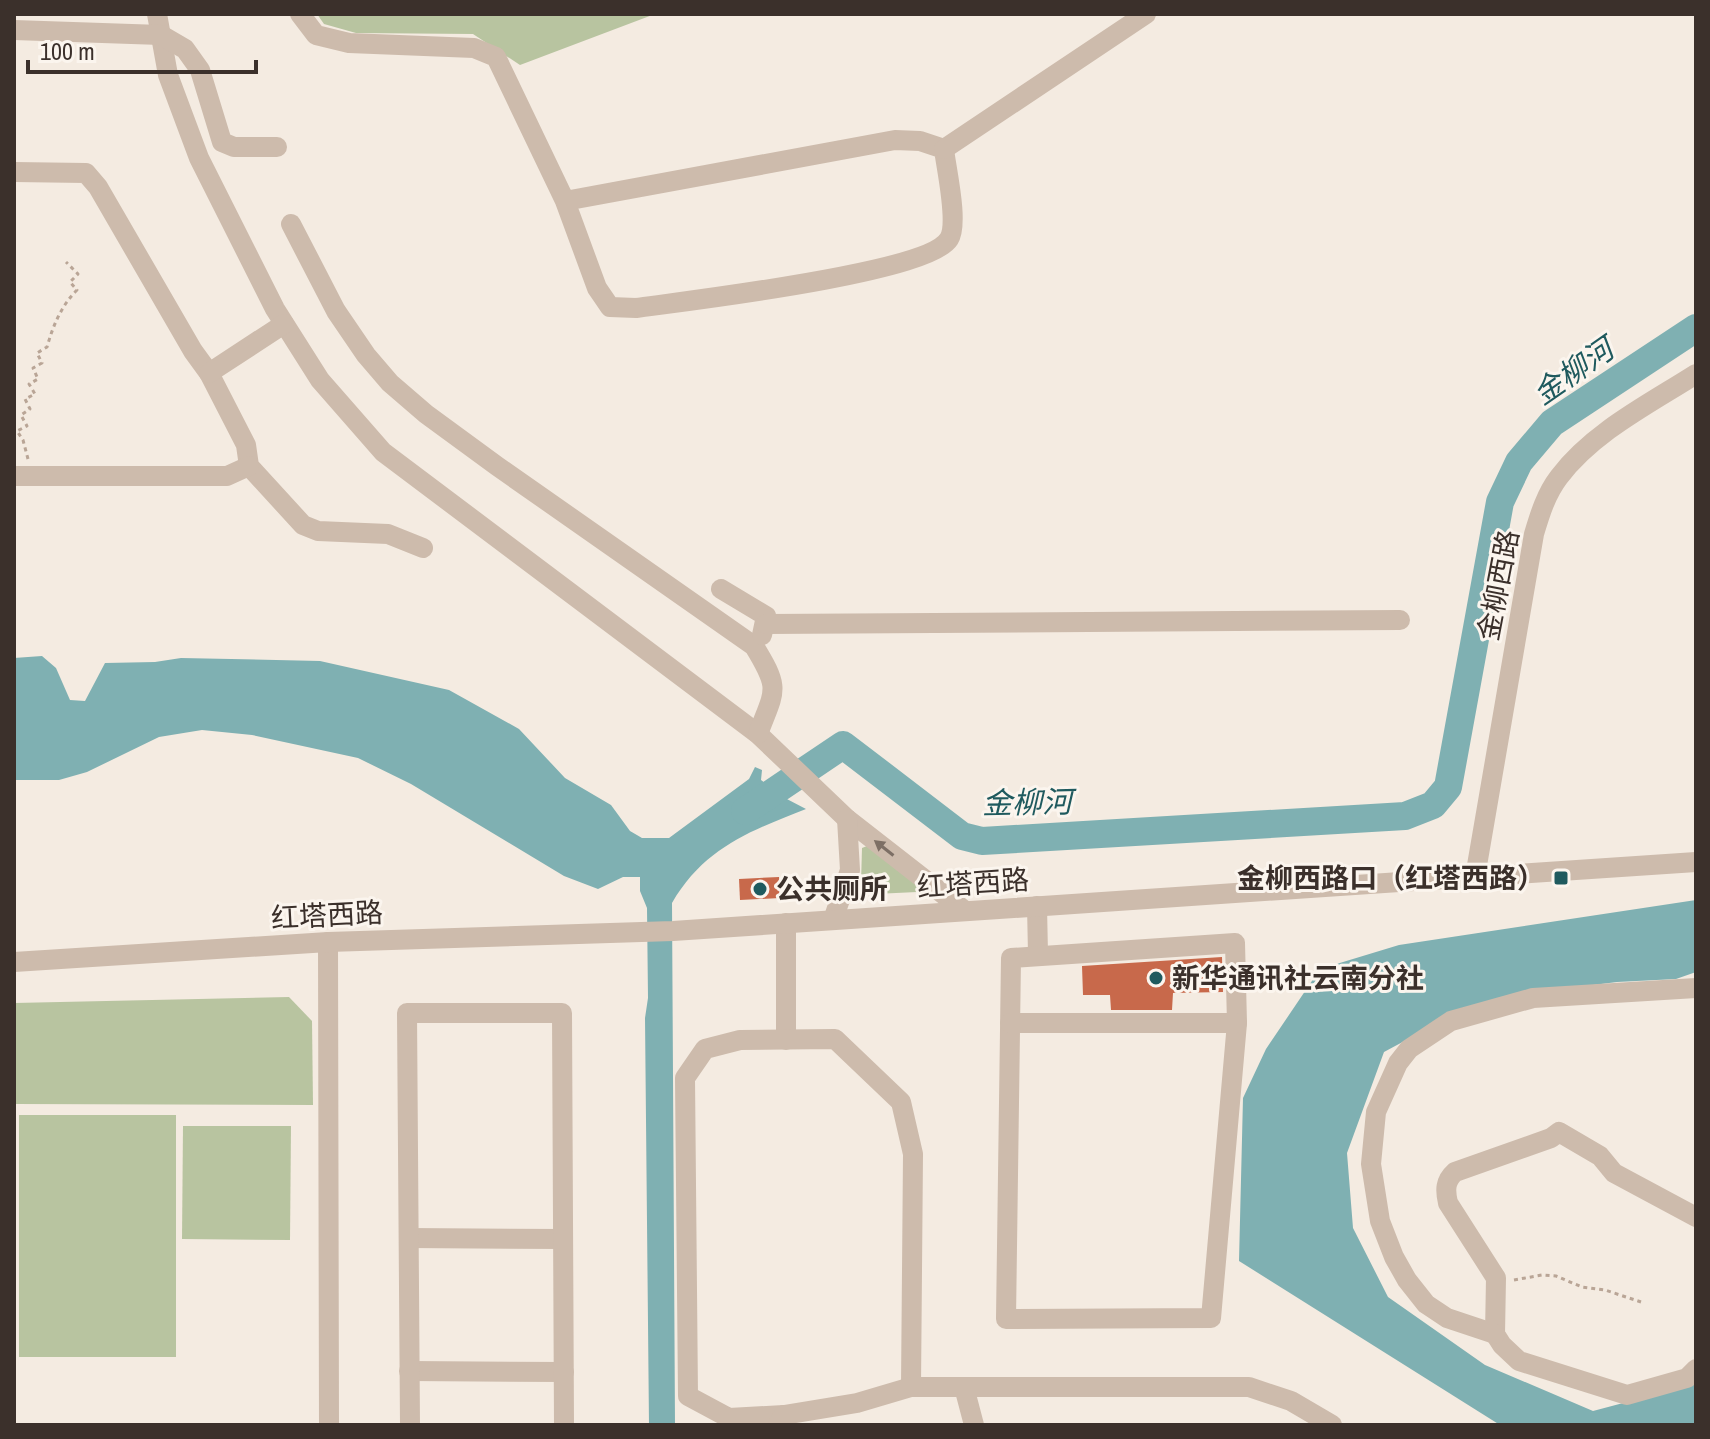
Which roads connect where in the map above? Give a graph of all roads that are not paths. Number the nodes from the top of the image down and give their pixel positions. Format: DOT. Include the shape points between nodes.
graph roads {
  1 [pos="157,14"];
  2 [pos="300,14"];
  3 [pos="1146,14"];
  4 [pos="14,30"];
  5 [pos="161,35"];
  6 [pos="277,147"];
  7 [pos="944,149"];
  8 [pos="14,172"];
  9 [pos="565,201"];
  10 [pos="291,224"];
  11 [pos="284,324"];
  12 [pos="209,373"];
  13 [pos="1696,374"];
  14 [pos="249,466"];
  15 [pos="14,476"];
  16 [pos="423,548"];
  17 [pos="721,589"];
  18 [pos="1400,620"];
  19 [pos="766,624"];
  20 [pos="754,646"];
  21 [pos="758,734"];
  22 [pos="847,819"];
  23 [pos="1696,862"];
  24 [pos="1475,877"];
  25 [pos="1037,906"];
  26 [pos="965,911"];
  27 [pos="833,920"];
  28 [pos="786,923"];
  29 [pos="328,942"];
  30 [pos="1038,954"];
  31 [pos="14,962"];
  32 [pos="1696,988"];
  33 [pos="1010,1023"];
  34 [pos="1237,1023"];
  35 [pos="786,1040"];
  36 [pos="1696,1217"];
  37 [pos="409,1238"];
  38 [pos="563,1239"];
  39 [pos="1495,1334"];
  40 [pos="1696,1369"];
  41 [pos="409,1371"];
  42 [pos="564,1372"];
  43 [pos="911,1387"];
  44 [pos="964,1387"];
  45 [pos="781,1420"];
  46 [pos="329,1425"];
  47 [pos="410,1425"];
  48 [pos="564,1425"];
  49 [pos="974,1425"];
  50 [pos="1332,1425"];
  1 -- 5 [label="street"];
  2 -- 9 [label="street" via="316,35 349,43 474,48 496,57"];
  3 -- 7 [label="street"];
  4 -- 5 [label="street"];
  5 -- 6 [label="street" via="185,49 200,70 222,142"];
  5 -- 11 [label="street" via="168,75 199,158"];
  7 -- 9 [label="street" via="895,140"];
  7 -- 9 [label="street" via="953,226 949,239 936,251 851,276 636,308 610,307 597,288"];
  8 -- 12 [label="street" via="86,173"];
  10 -- 20 [label="street" via="336,311 390,383 497,466"];
  11 -- 12 [label="street"];
  11 -- 21 [label="street" via="320,380 383,452"];
  12 -- 14 [label="street" via="246,445"];
  13 -- 24 [label="street, 金柳西路" via="1577,456 1545,501 1534,534"];
  14 -- 15 [label="street" via="227,476"];
  14 -- 16 [label="street" via="303,525 318,531 388,534"];
  17 -- 19 [label="street" via="766,616"];
  18 -- 19 [label="street"];
  19 -- 20 [label="street"];
  20 -- 21 [label="street" via="775,689"];
  21 -- 22 [label="street"];
  26 -- 22 [label="street, one-way"];
  22 -- 27 [label="street" via="850,870"];
  23 -- 24 [label="street, 红塔西路"];
  24 -- 25 [label="street, 红塔西路"];
  25 -- 26 [label="street, 红塔西路"];
  25 -- 30 [label="street"];
  26 -- 27 [label="street, 红塔西路"];
  27 -- 28 [label="street, 红塔西路"];
  28 -- 29 [label="street, 红塔西路"];
  28 -- 35 [label="street"];
  29 -- 31 [label="street, 红塔西路"];
  29 -- 46 [label="street"];
  30 -- 33 [label="street" via="1011,958"];
  30 -- 34 [label="street" via="1235,943"];
  32 -- 39 [label="street" via="1533,998 1451,1021 1409,1049 1398,1063 1376,1112 1371,1164 1380,1221 1394,1257 1426,1304 1447,1318"];
  33 -- 34 [label="street"];
  33 -- 34 [label="street" via="1006,1319 1211,1318"];
  35 -- 43 [label="street" via="835,1039 901,1102 913,1154"];
  35 -- 45 [label="street" via="740,1040 705,1049 685,1078 688,1396 729,1418"];
  36 -- 39 [label="street" via="1614,1173 1600,1156 1559,1132 1455,1172 1448,1179 1448,1203 1496,1278"];
  37 -- 38 [label="street"];
  37 -- 38 [label="street" via="407,1013 562,1013"];
  37 -- 41 [label="street"];
  38 -- 42 [label="street"];
  39 -- 40 [label="street" via="1519,1361 1627,1395 1687,1378"];
  41 -- 42 [label="street"];
  41 -- 47 [label="street"];
  42 -- 48 [label="street"];
  43 -- 44 [label="street"];
  43 -- 45 [label="street"];
  44 -- 49 [label="street"];
  44 -- 50 [label="street" via="1249,1387 1291,1401"];
}
